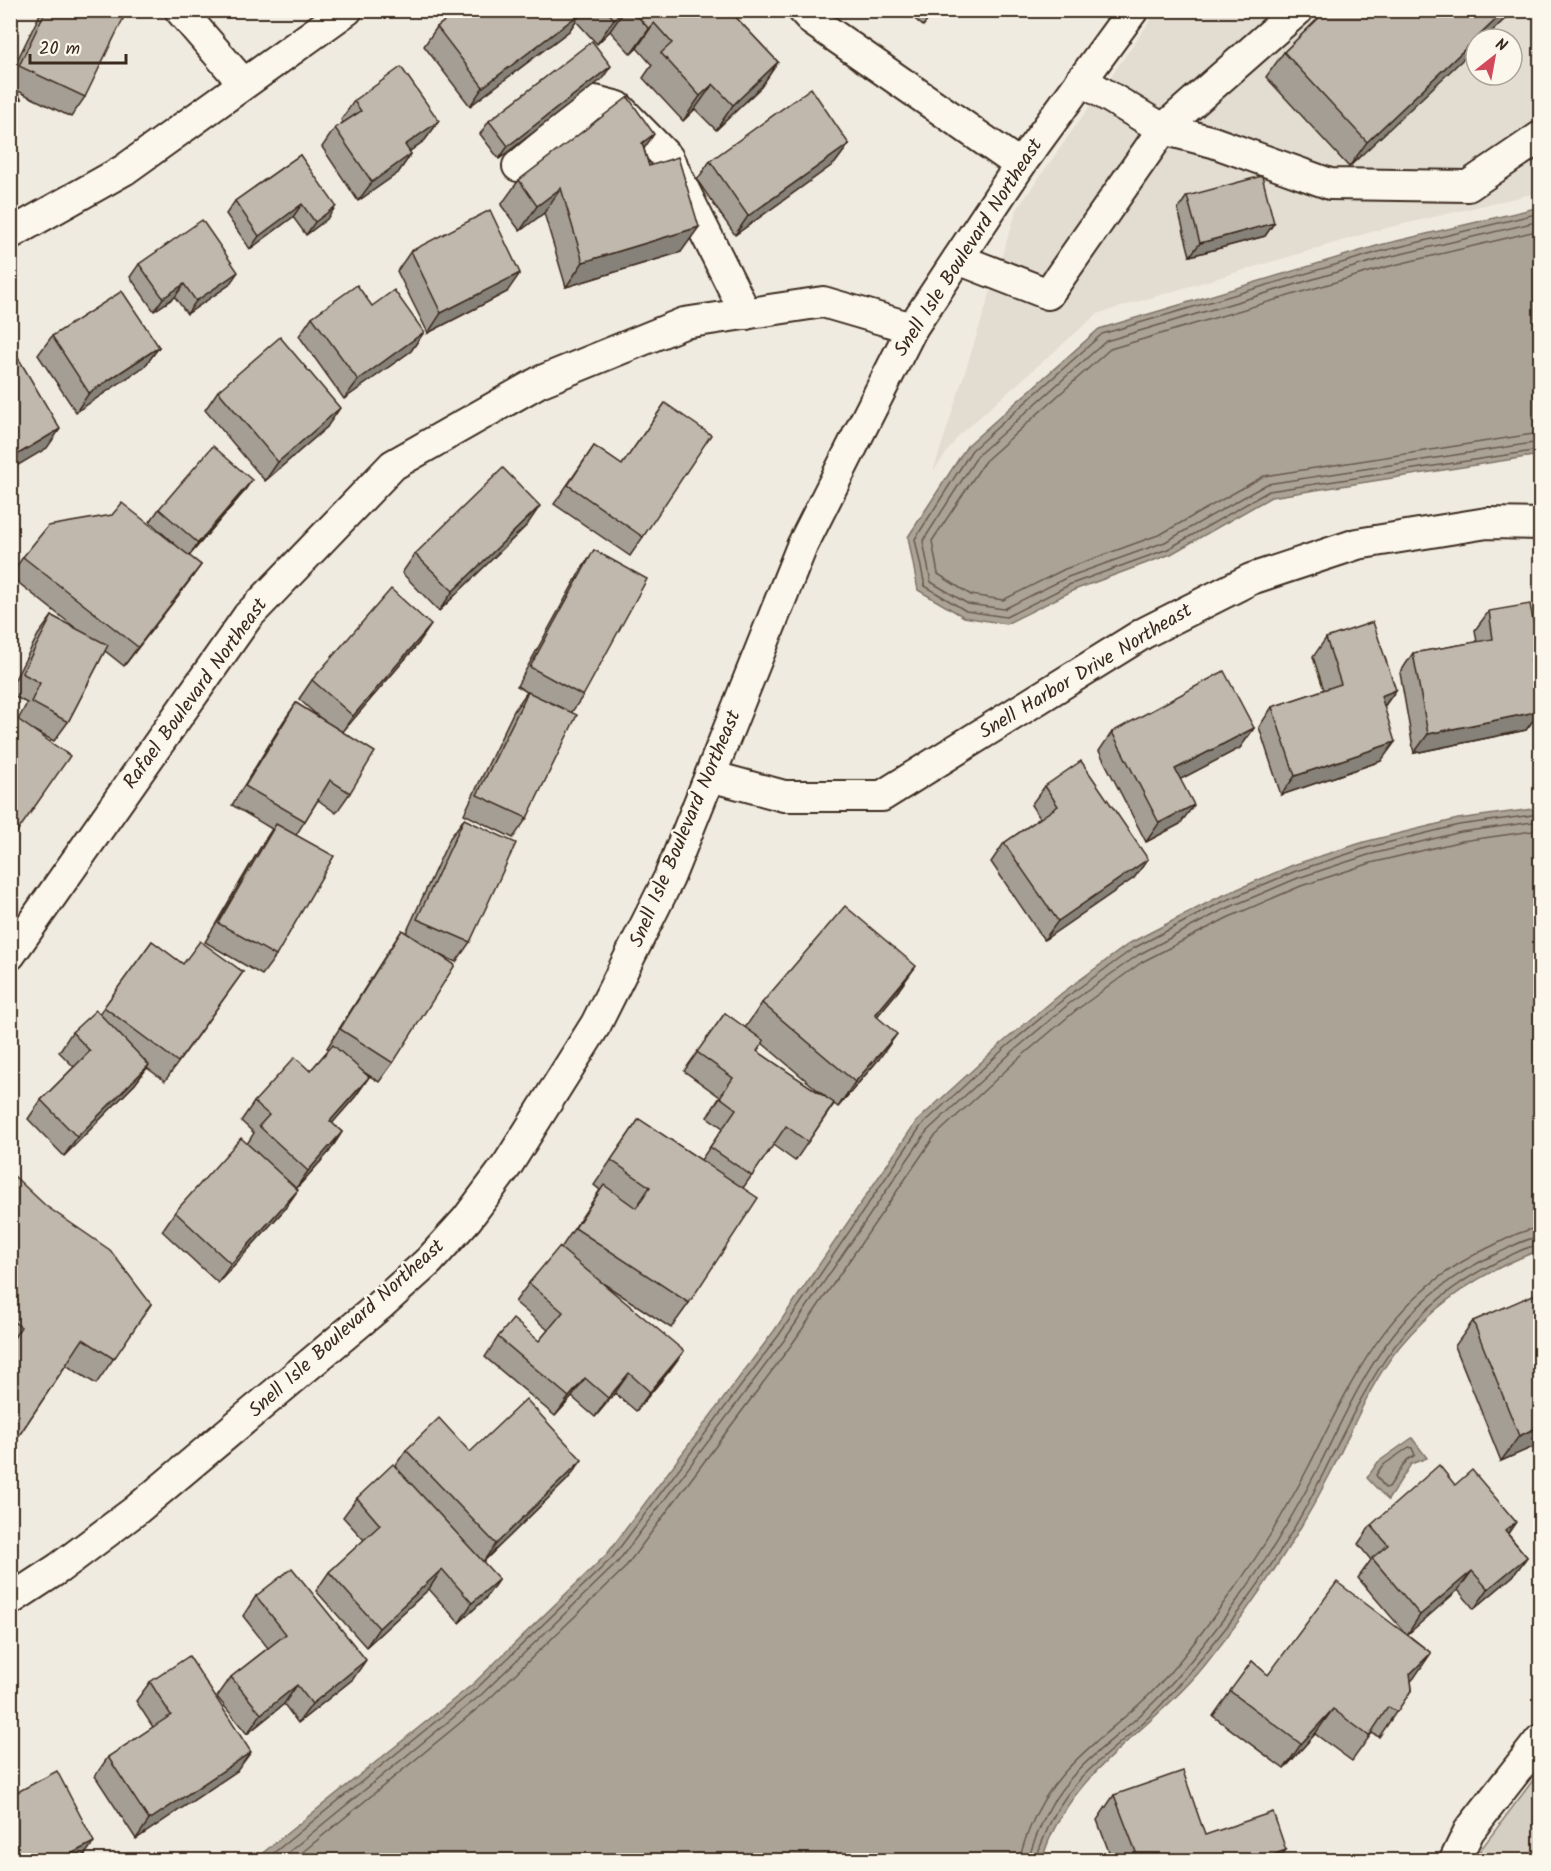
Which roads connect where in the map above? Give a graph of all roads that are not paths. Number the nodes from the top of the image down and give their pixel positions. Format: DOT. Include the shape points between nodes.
graph roads {
  1 [pos="180,10"];
  2 [pos="347,10"];
  3 [pos="803,10"];
  4 [pos="1133,10"];
  5 [pos="1298,10"];
  6 [pos="1081,80"];
  7 [pos="243,83"];
  8 [pos="1163,129"];
  9 [pos="1540,137"];
  10 [pos="1020,165"];
  11 [pos="518,166"];
  12 [pos="10,234"];
  13 [pos="958,259"];
  14 [pos="746,314"];
  15 [pos="912,328"];
  16 [pos="1540,524"];
  17 [pos="710,776"];
  18 [pos="10,955"];
  19 [pos="10,1600"];
  20 [pos="1540,1740"];
  21 [pos="1455,1860"];
  1 -- 7 [label="street"];
  2 -- 7 [label="street"];
  3 -- 10 [label="street" via="813,21"];
  4 -- 6 [label="street, Snell Isle Boulevard Northeast"];
  5 -- 8 [label="street"];
  6 -- 8 [label="street"];
  6 -- 10 [label="street, Snell Isle Boulevard Northeast"];
  7 -- 12 [label="street" via="124,170"];
  8 -- 9 [label="street" via="1213,142 1330,183 1353,184 1468,186"];
  8 -- 13 [label="street" via="1048,294"];
  10 -- 13 [label="street, Snell Isle Boulevard Northeast"];
  11 -- 14 [label="street" via="595,101 618,107 668,158"];
  13 -- 15 [label="street, Snell Isle Boulevard Northeast"];
  14 -- 15 [label="street, Rafael Boulevard Northeast" via="823,302"];
  14 -- 18 [label="street, Rafael Boulevard Northeast" via="684,323 539,382 393,465 248,616"];
  15 -- 17 [label="street, Snell Isle Boulevard Northeast" via="802,546"];
  16 -- 17 [label="street, Snell Harbor Drive Northeast" via="1487,523 1357,544 1251,579 1144,633 882,796 784,796"];
  17 -- 19 [label="street, Snell Isle Boulevard Northeast" via="669,879 596,1024 526,1137 467,1219 429,1261 379,1306 205,1454 59,1568"];
  20 -- 21 [label="street" via="1469,1831"];
}
